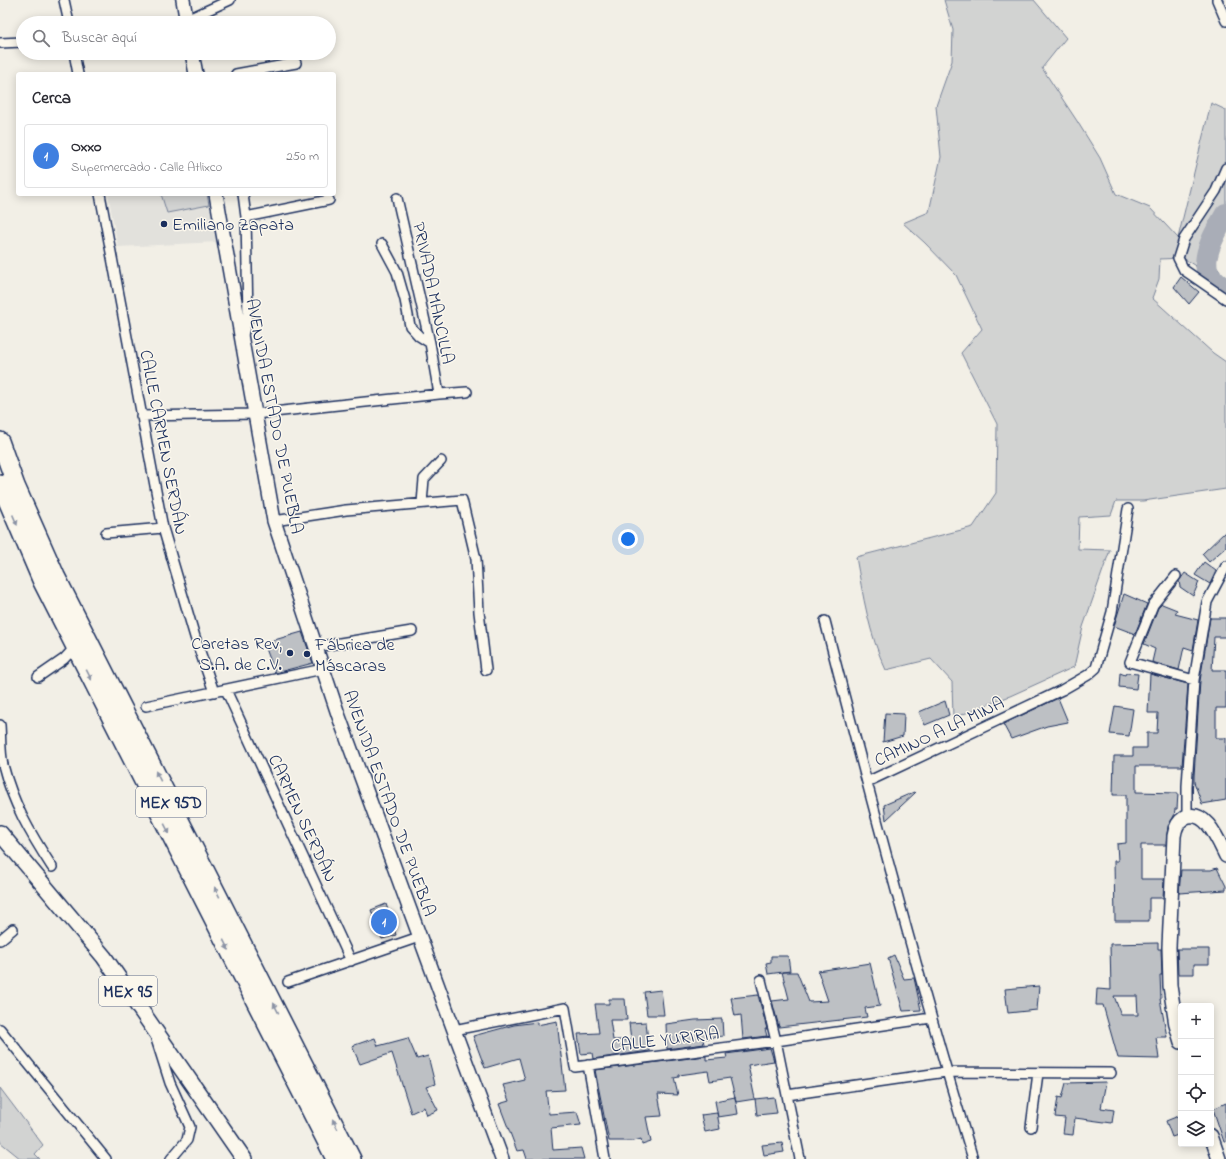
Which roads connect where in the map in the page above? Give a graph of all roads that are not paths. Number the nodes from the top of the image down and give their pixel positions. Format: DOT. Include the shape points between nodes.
graph roads {
  1 [pos="64,0"];
  2 [pos="183,0"];
  3 [pos="230,0"];
  4 [pos="1217,0"];
  5 [pos="67,16"];
  6 [pos="186,16"];
  7 [pos="199,16"];
  8 [pos="1226,21"];
  9 [pos="16,42"];
  10 [pos="0,43"];
  11 [pos="75,60"];
  12 [pos="193,60"];
  13 [pos="296,63"];
  14 [pos="78,72"];
  15 [pos="196,72"];
  16 [pos="247,72"];
  17 [pos="1226,168"];
  18 [pos="100,196"];
  19 [pos="216,196"];
  20 [pos="243,196"];
  21 [pos="397,198"];
  22 [pos="329,200"];
  23 [pos="246,217"];
  24 [pos="382,244"];
  25 [pos="1226,299"];
  26 [pos="241,341"];
  27 [pos="430,343"];
  28 [pos="467,392"];
  29 [pos="439,394"];
  30 [pos="255,414"];
  31 [pos="141,416"];
  32 [pos="0,441"];
  33 [pos="441,461"];
  34 [pos="0,484"];
  35 [pos="422,503"];
  36 [pos="1128,509"];
  37 [pos="274,521"];
  38 [pos="163,528"];
  39 [pos="106,533"];
  40 [pos="1226,566"];
  41 [pos="1176,576"];
  42 [pos="825,621"];
  43 [pos="412,631"];
  44 [pos="75,647"];
  45 [pos="316,647"];
  46 [pos="324,669"];
  47 [pos="486,670"];
  48 [pos="38,677"];
  49 [pos="1194,680"];
  50 [pos="226,690"];
  51 [pos="214,692"];
  52 [pos="146,706"];
  53 [pos="0,725"];
  54 [pos="867,782"];
  55 [pos="1187,816"];
  56 [pos="0,833"];
  57 [pos="1226,856"];
  58 [pos="52,866"];
  59 [pos="13,929"];
  60 [pos="420,937"];
  61 [pos="0,940"];
  62 [pos="350,960"];
  63 [pos="761,980"];
  64 [pos="288,982"];
  65 [pos="931,1018"];
  66 [pos="152,1026"];
  67 [pos="0,1029"];
  68 [pos="454,1030"];
  69 [pos="1180,1039"];
  70 [pos="776,1041"];
  71 [pos="588,1065"];
  72 [pos="946,1072"];
  73 [pos="1038,1073"];
  74 [pos="1111,1073"];
  75 [pos="787,1095"];
  76 [pos="1031,1127"];
  77 [pos="1214,1145"];
  78 [pos="106,1159"];
  79 [pos="171,1159"];
  80 [pos="244,1159"];
  81 [pos="335,1159"];
  82 [pos="352,1159"];
  83 [pos="502,1159"];
  84 [pos="605,1159"];
  85 [pos="800,1159"];
  86 [pos="973,1159"];
  87 [pos="1219,1159"];
  1 -- 5 [label="street"];
  2 -- 6 [label="street"];
  3 -- 7 [label="street"];
  4 -- 8 [label="street"];
  9 -- 10 [label="street"];
  11 -- 14 [label="street"];
  12 -- 15 [label="street"];
  13 -- 16 [label="street"];
  17 -- 25 [label="street" via="1216,192 1184,240 1178,258 1184,270"];
  18 -- 31 [label="street, CALLE CARMEN SERDÁN"];
  19 -- 26 [label="street, AVENIDA ESTADO DE PUEBLA"];
  20 -- 23 [label="street"];
  21 -- 27 [label="street, PRIVADA MANCILLA"];
  22 -- 23 [label="street"];
  23 -- 26 [label="street" via="248,317"];
  24 -- 27 [label="street" via="397,272 410,326"];
  26 -- 30 [label="street, AVENIDA ESTADO DE PUEBLA"];
  27 -- 29 [label="street, PRIVADA MANCILLA"];
  28 -- 29 [label="street"];
  29 -- 30 [label="street"];
  30 -- 31 [label="street"];
  30 -- 37 [label="street, AVENIDA ESTADO DE PUEBLA"];
  31 -- 38 [label="street, CALLE CARMEN SERDÁN"];
  82 -- 32 [label="highway, MEX 95D, one-way" via="56,576 16,486"];
  33 -- 35 [label="street" via="424,479"];
  34 -- 44 [label="highway, MEX 95D, one-way" via="42,582"];
  35 -- 37 [label="street" via="346,510"];
  35 -- 47 [label="street" via="462,500 476,559"];
  36 -- 54 [label="street, CAMINO A LA MINA" via="1112,612 1096,668 1062,690"];
  37 -- 45 [label="street, AVENIDA ESTADO DE PUEBLA"];
  38 -- 39 [label="street"];
  38 -- 51 [label="street, CALLE CARMEN SERDÁN"];
  40 -- 49 [label="street" via="1207,602"];
  41 -- 49 [label="street" via="1153,605 1130,662"];
  42 -- 54 [label="street"];
  43 -- 45 [label="street"];
  44 -- 48 [label="street" via="64,659"];
  44 -- 81 [label="highway, MEX 95D, one-way"];
  45 -- 46 [label="street, AVENIDA ESTADO DE PUEBLA"];
  46 -- 50 [label="street"];
  46 -- 60 [label="street, AVENIDA ESTADO DE PUEBLA"];
  49 -- 55 [label="street"];
  50 -- 51 [label="street"];
  50 -- 62 [label="street, CARMEN SERDÁN"];
  51 -- 52 [label="street"];
  53 -- 58 [label="street" via="3,763 15,803 32,836"];
  54 -- 65 [label="street, CAMINO A LA MINA"];
  55 -- 57 [label="street" via="1203,819 1211,827"];
  55 -- 69 [label="street" via="1177,824 1174,836 1169,946 1170,986"];
  56 -- 66 [label="main road, MEX 95" via="104,957"];
  59 -- 61 [label="street"];
  60 -- 62 [label="street"];
  60 -- 68 [label="street, AVENIDA ESTADO DE PUEBLA"];
  62 -- 64 [label="street"];
  63 -- 70 [label="street"];
  65 -- 70 [label="street, CALLE YURIRIA"];
  65 -- 72 [label="street, CAMINO A LA MINA"];
  66 -- 79 [label="street" via="170,1083 190,1127 187,1140"];
  66 -- 80 [label="main road, MEX 95"];
  67 -- 78 [label="street"];
  68 -- 71 [label="street, CALLE YURIRIA" via="565,1008 575,1067"];
  68 -- 83 [label="street, AVENIDA ESTADO DE PUEBLA"];
  70 -- 71 [label="street, CALLE YURIRIA"];
  70 -- 75 [label="street"];
  71 -- 84 [label="street"];
  72 -- 73 [label="street"];
  72 -- 75 [label="street"];
  72 -- 86 [label="street, CAMINO A LA MINA"];
  73 -- 74 [label="street"];
  73 -- 76 [label="street"];
  75 -- 85 [label="street"];
  77 -- 87 [label="street"];
}
